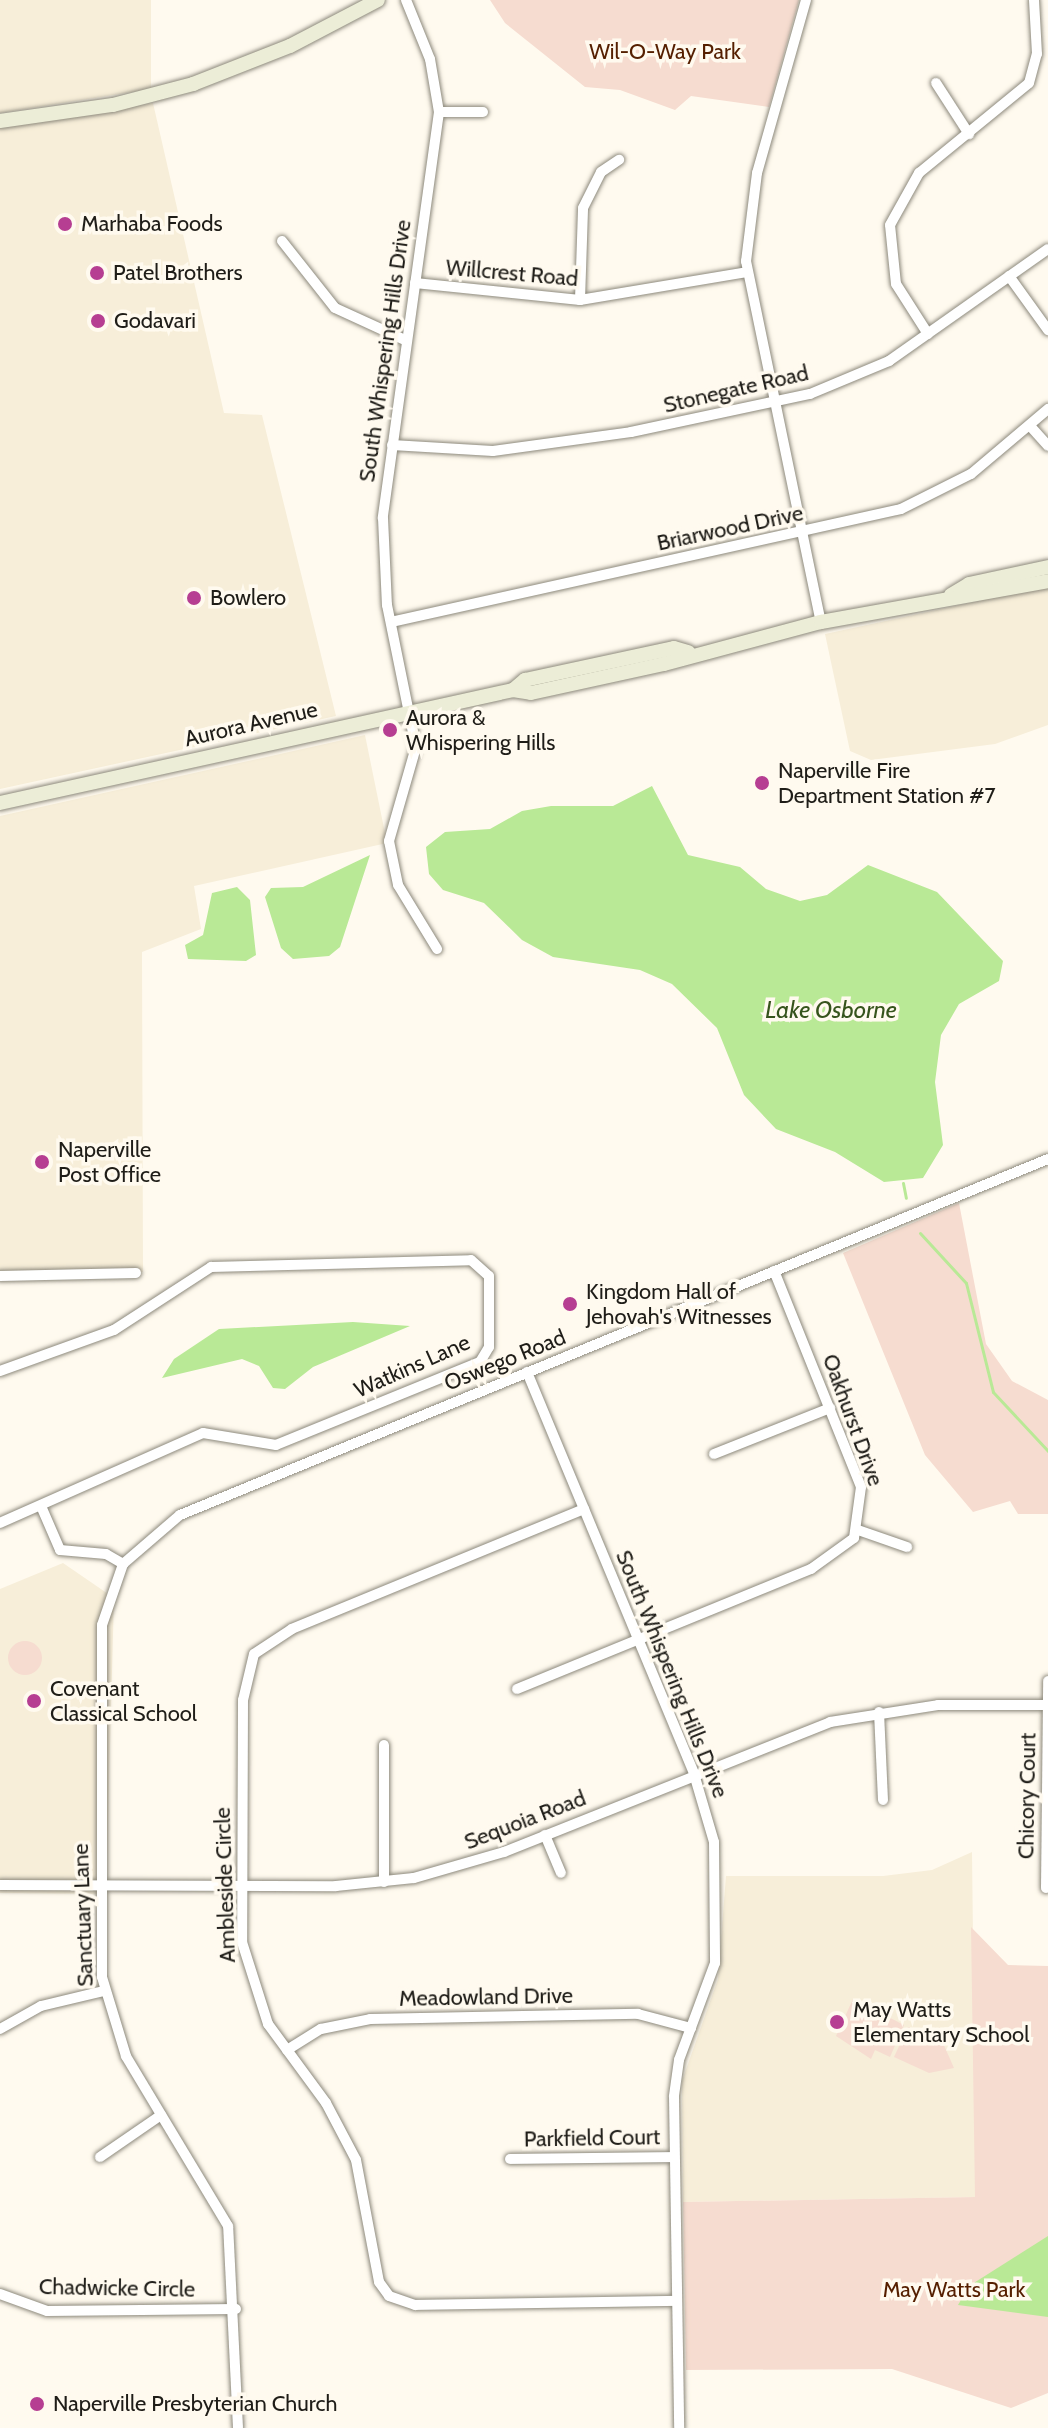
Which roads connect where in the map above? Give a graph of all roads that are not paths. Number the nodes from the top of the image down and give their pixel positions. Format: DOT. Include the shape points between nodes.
graph roads {
  1 [pos="378,0"];
  2 [pos="406,0"];
  3 [pos="806,0"];
  4 [pos="1034,0"];
  5 [pos="936,83"];
  6 [pos="439,112"];
  7 [pos="483,112"];
  8 [pos="0,121"];
  9 [pos="969,134"];
  10 [pos="619,160"];
  11 [pos="282,241"];
  12 [pos="1048,249"];
  13 [pos="747,272"];
  14 [pos="1009,276"];
  15 [pos="415,283"];
  16 [pos="580,300"];
  17 [pos="1048,330"];
  18 [pos="928,334"];
  19 [pos="407,341"];
  20 [pos="774,402"];
  21 [pos="1048,409"];
  22 [pos="1032,428"];
  23 [pos="392,445"];
  24 [pos="1048,446"];
  25 [pos="802,533"];
  26 [pos="1048,567"];
  27 [pos="1048,581"];
  28 [pos="950,595"];
  29 [pos="391,622"];
  30 [pos="821,622"];
  31 [pos="410,711"];
  32 [pos="0,803"];
  33 [pos="437,949"];
  34 [pos="1048,1159"];
  35 [pos="774,1271"];
  36 [pos="136,1273"];
  37 [pos="0,1276"];
  38 [pos="0,1371"];
  39 [pos="527,1372"];
  40 [pos="830,1408"];
  41 [pos="714,1454"];
  42 [pos="41,1506"];
  43 [pos="584,1509"];
  44 [pos="0,1523"];
  45 [pos="858,1530"];
  46 [pos="907,1547"];
  47 [pos="123,1564"];
  48 [pos="637,1640"];
  49 [pos="1048,1681"];
  50 [pos="517,1689"];
  51 [pos="1048,1705"];
  52 [pos="879,1712"];
  53 [pos="384,1745"];
  54 [pos="694,1774"];
  55 [pos="883,1800"];
  56 [pos="545,1835"];
  57 [pos="561,1873"];
  58 [pos="384,1882"];
  59 [pos="0,1885"];
  60 [pos="100,1886"];
  61 [pos="241,1886"];
  62 [pos="1046,1888"];
  63 [pos="104,1991"];
  64 [pos="691,2028"];
  65 [pos="0,2029"];
  66 [pos="287,2050"];
  67 [pos="161,2115"];
  68 [pos="100,2157"];
  69 [pos="674,2157"];
  70 [pos="510,2159"];
  71 [pos="0,2294"];
  72 [pos="677,2301"];
  73 [pos="236,2309"];
  74 [pos="238,2428"];
  75 [pos="679,2428"];
  1 -- 8 [label="main road" via="290,46 193,84 113,105"];
  2 -- 6 [label="street, South Whispering Hills Drive" via="430,59"];
  3 -- 13 [label="street" via="750,202"];
  4 -- 9 [label="street" via="1037,54 1029,83"];
  5 -- 9 [label="street"];
  6 -- 7 [label="street"];
  6 -- 15 [label="street, South Whispering Hills Drive"];
  9 -- 18 [label="street" via="919,173 890,225 896,284"];
  10 -- 16 [label="street" via="601,172 583,208"];
  11 -- 19 [label="street" via="335,308"];
  12 -- 14 [label="street, Stonegate Road"];
  13 -- 16 [label="street, Willcrest Road"];
  13 -- 20 [label="street"];
  14 -- 17 [label="street"];
  14 -- 18 [label="street, Stonegate Road"];
  15 -- 16 [label="street, Willcrest Road"];
  15 -- 19 [label="street, South Whispering Hills Drive"];
  18 -- 20 [label="street, Stonegate Road" via="854,379"];
  19 -- 23 [label="street, South Whispering Hills Drive"];
  20 -- 23 [label="street, Stonegate Road" via="493,451"];
  20 -- 25 [label="street"];
  21 -- 22 [label="street, Briarwood Drive"];
  22 -- 24 [label="street"];
  22 -- 25 [label="street, Briarwood Drive" via="917,503"];
  23 -- 29 [label="street, South Whispering Hills Drive" via="382,532"];
  25 -- 29 [label="street, Briarwood Drive"];
  25 -- 30 [label="street"];
  26 -- 28 [label="main road, Aurora Avenue" via="969,584"];
  27 -- 28 [label="main road, Aurora Avenue"];
  28 -- 30 [label="main road, Aurora Avenue"];
  29 -- 31 [label="street, South Whispering Hills Drive"];
  30 -- 31 [label="main road, Aurora Avenue" via="525,680 513,690"];
  31 -- 32 [label="main road, Aurora Avenue"];
  31 -- 33 [label="street, South Whispering Hills Drive" via="415,758 392,819 390,854 404,895"];
  34 -- 35 [label="street, Oswego Road"];
  35 -- 39 [label="street, Oswego Road"];
  35 -- 40 [label="street, Oakhurst Drive"];
  36 -- 37 [label="street"];
  38 -- 42 [label="street, Watkins Lane" via="114,1330 221,1265 471,1260 489,1276 489,1347 480,1362 276,1445 203,1433"];
  39 -- 43 [label="street, South Whispering Hills Drive"];
  39 -- 47 [label="street, Oswego Road" via="180,1515"];
  40 -- 41 [label="street"];
  40 -- 45 [label="street, Oakhurst Drive" via="861,1487"];
  42 -- 44 [label="street, Watkins Lane"];
  42 -- 47 [label="street" via="60,1550 106,1554"];
  43 -- 48 [label="street, South Whispering Hills Drive"];
  43 -- 61 [label="street, Ambleside Circle" via="278,1635 254,1654 243,1700"];
  45 -- 46 [label="street"];
  45 -- 48 [label="street" via="831,1560"];
  47 -- 60 [label="street, Sanctuary Lane" via="102,1625"];
  48 -- 50 [label="street"];
  48 -- 54 [label="street, South Whispering Hills Drive"];
  49 -- 51 [label="street, Chicory Court"];
  51 -- 52 [label="street, Sequoia Road"];
  51 -- 62 [label="street, Chicory Court"];
  52 -- 54 [label="street, Sequoia Road" via="790,1735"];
  52 -- 55 [label="street"];
  53 -- 58 [label="street"];
  54 -- 56 [label="street, Sequoia Road"];
  54 -- 64 [label="street, South Whispering Hills Drive" via="714,1842 718,1931 712,1975"];
  56 -- 57 [label="street"];
  56 -- 58 [label="street, Sequoia Road" via="476,1862"];
  58 -- 61 [label="street, Sequoia Road"];
  59 -- 60 [label="street, Sequoia Road"];
  60 -- 61 [label="street, Sequoia Road"];
  60 -- 63 [label="street, Sanctuary Lane"];
  61 -- 66 [label="street, Ambleside Circle" via="252,1991"];
  63 -- 65 [label="street" via="41,2006"];
  63 -- 67 [label="street, Sanctuary Lane" via="126,2056"];
  64 -- 66 [label="street, Meadowland Drive" via="638,2014 355,2020"];
  64 -- 69 [label="street, South Whispering Hills Drive" via="676,2076"];
  66 -- 72 [label="street, Ambleside Circle" via="348,2141 369,2200 379,2282 397,2302"];
  67 -- 68 [label="street"];
  67 -- 73 [label="street, Sanctuary Lane" via="220,2206 233,2250"];
  69 -- 70 [label="street, Parkfield Court"];
  69 -- 72 [label="street, South Whispering Hills Drive"];
  71 -- 73 [label="street, Chadwicke Circle" via="47,2311"];
  72 -- 75 [label="street, South Whispering Hills Drive"];
  73 -- 74 [label="street, Sanctuary Lane"];
}
